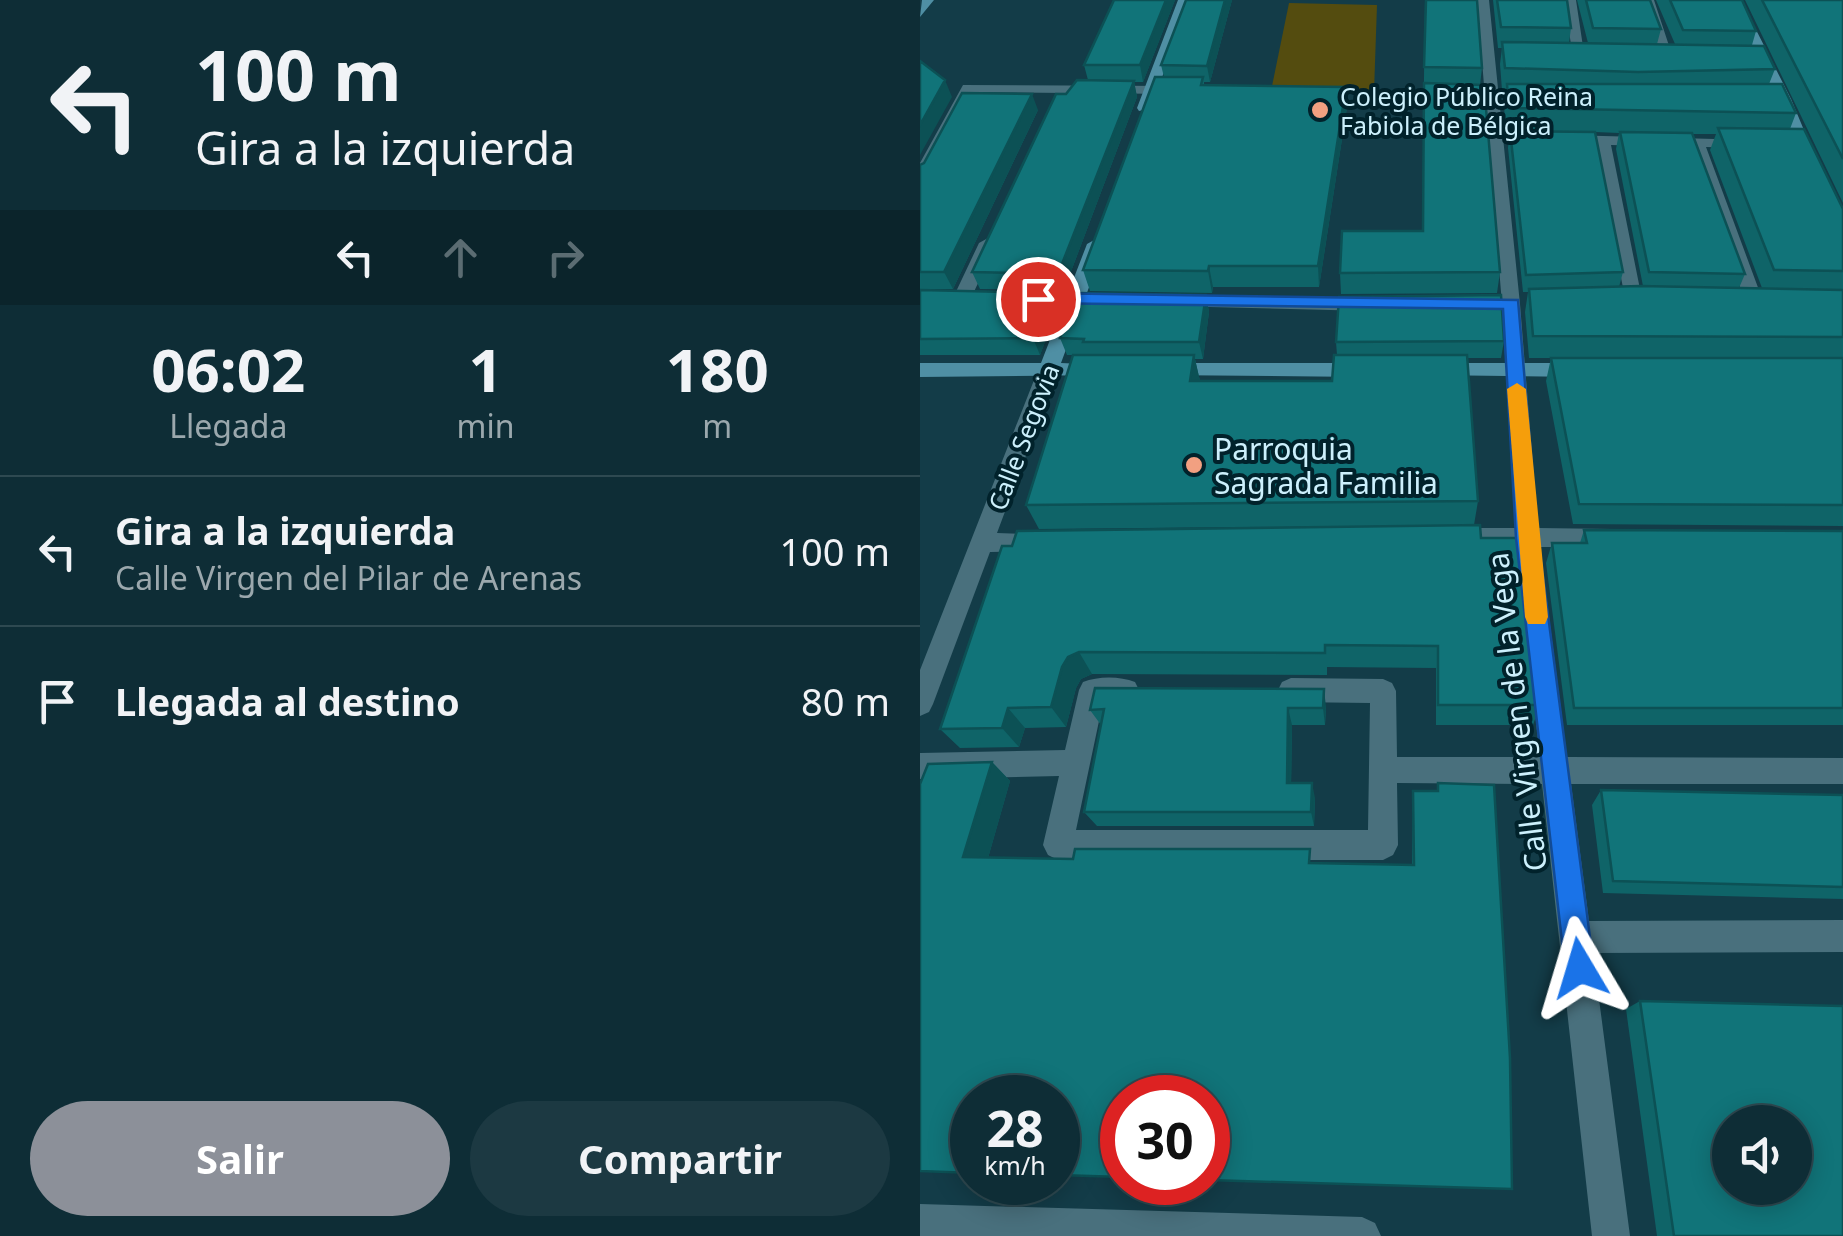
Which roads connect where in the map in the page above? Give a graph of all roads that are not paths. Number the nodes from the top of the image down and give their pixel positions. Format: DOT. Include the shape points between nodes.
graph roads {
  1 [pos="928,0"];
  2 [pos="1184,0"];
  3 [pos="1484,0"];
  4 [pos="1570,0"];
  5 [pos="1648,0"];
  6 [pos="1735,0"];
  7 [pos="920,13"];
  8 [pos="1562,57"];
  9 [pos="1580,58"];
  10 [pos="1598,58"];
  11 [pos="1651,58"];
  12 [pos="1669,58"];
  13 [pos="1688,59"];
  14 [pos="1747,60"];
  15 [pos="1765,60"];
  16 [pos="1060,88"];
  17 [pos="1150,89"];
  18 [pos="1192,90"];
  19 [pos="1784,99"];
  20 [pos="1761,100"];
  21 [pos="1052,106"];
  22 [pos="1138,124"];
  23 [pos="1549,140"];
  24 [pos="1602,141"];
  25 [pos="1696,142"];
  26 [pos="1800,144"];
  27 [pos="920,178"];
  28 [pos="1817,178"];
  29 [pos="995,228"];
  30 [pos="1101,230"];
  31 [pos="1633,299"];
  32 [pos="1076,300"];
  33 [pos="1128,301"];
  34 [pos="1754,301"];
  35 [pos="1162,302"];
  36 [pos="1389,305"];
  37 [pos="920,370"];
  38 [pos="1048,370"];
  39 [pos="1515,370"];
  40 [pos="1603,370"];
  41 [pos="1416,536"];
  42 [pos="1527,538"];
  43 [pos="1646,538"];
  44 [pos="1081,542"];
  45 [pos="982,543"];
  46 [pos="1150,690"];
  47 [pos="1267,690"];
  48 [pos="920,704"];
  49 [pos="1076,763"];
  50 [pos="920,766"];
  51 [pos="1383,770"];
  52 [pos="1555,770"];
  53 [pos="1843,771"];
  54 [pos="1843,936"];
  55 [pos="1576,937"];
  56 [pos="920,1222"];
  57 [pos="1362,1236"];
  58 [pos="1611,1236"];
  1 -- 7 [label="street"];
  2 -- 17 [label="street"];
  3 -- 39 [label="street, Calle Virgen de la Vega" via="1498,56 1492,98 1505,139"];
  4 -- 9 [label="street"];
  5 -- 12 [label="street"];
  6 -- 15 [label="street"];
  8 -- 9 [label="street"];
  9 -- 10 [label="street"];
  11 -- 12 [label="street"];
  12 -- 13 [label="street"];
  14 -- 15 [label="street"];
  15 -- 19 [label="street"];
  16 -- 17 [label="street"];
  16 -- 21 [label="street"];
  16 -- 27 [label="street" via="968,88"];
  17 -- 18 [label="street"];
  17 -- 22 [label="street"];
  19 -- 20 [label="street"];
  19 -- 26 [label="street"];
  23 -- 24 [label="street"];
  24 -- 25 [label="street"];
  24 -- 31 [label="street"];
  25 -- 26 [label="street"];
  25 -- 34 [label="street"];
  26 -- 28 [label="street"];
  29 -- 32 [label="street" via="973,298"];
  30 -- 32 [label="street, Calle Segovia"];
  32 -- 33 [label="street"];
  32 -- 38 [label="street, Calle Segovia"];
  35 -- 36 [label="street"];
  37 -- 38 [label="street"];
  38 -- 39 [label="street"];
  38 -- 45 [label="street, Calle Segovia"];
  39 -- 40 [label="street"];
  39 -- 42 [label="street, Calle Virgen de la Vega"];
  41 -- 42 [label="street"];
  42 -- 43 [label="street"];
  42 -- 52 [label="street, Calle Virgen de la Vega"];
  44 -- 45 [label="street"];
  45 -- 48 [label="street, Calle Segovia"];
  46 -- 49 [label="street" via="1092,690"];
  47 -- 51 [label="street" via="1384,691"];
  49 -- 50 [label="street"];
  49 -- 51 [label="street" via="1058,845 1383,846"];
  51 -- 52 [label="street"];
  52 -- 53 [label="street"];
  52 -- 55 [label="street, Calle Virgen de la Vega"];
  54 -- 55 [label="street"];
  55 -- 58 [label="street, Calle Virgen de la Vega"];
  56 -- 57 [label="street"];
}
